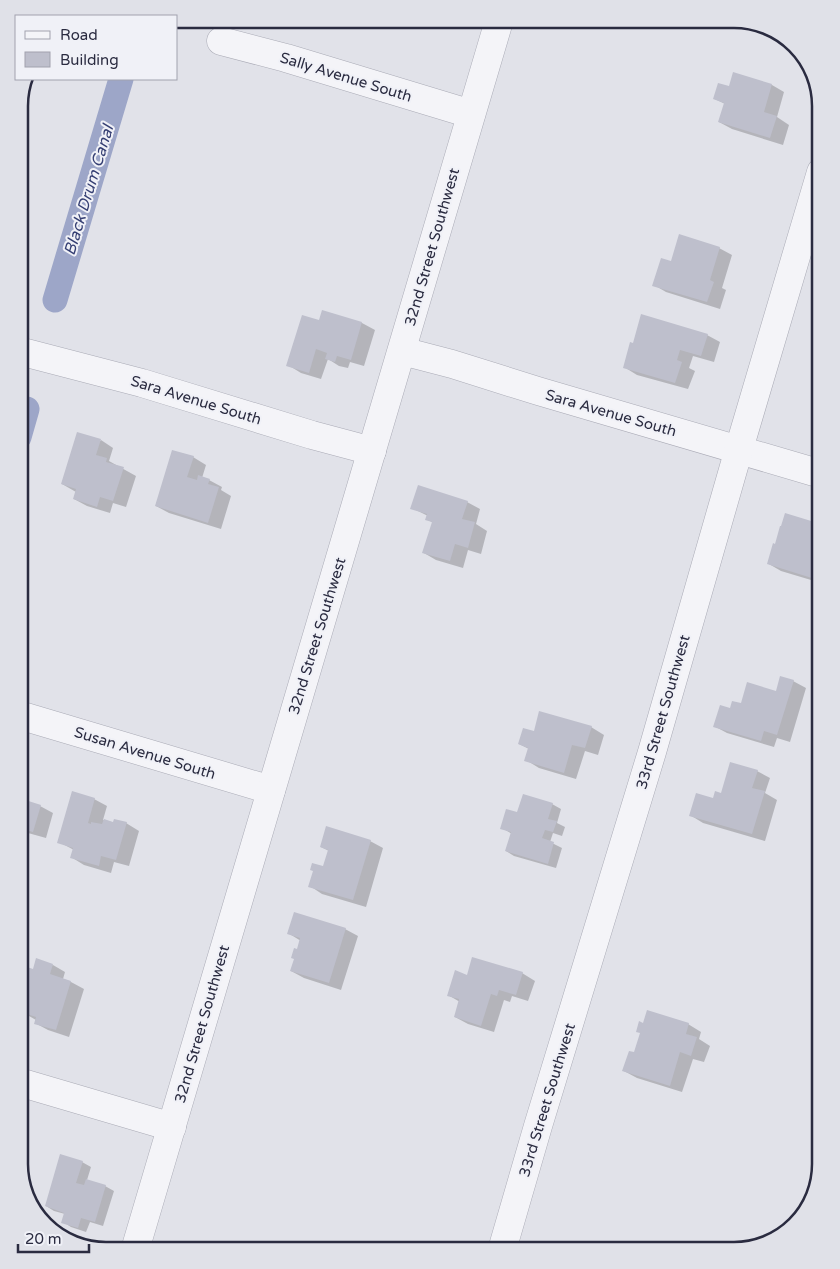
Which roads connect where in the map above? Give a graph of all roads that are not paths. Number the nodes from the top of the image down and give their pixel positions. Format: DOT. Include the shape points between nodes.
graph roads {
  1 [pos="497,28"];
  2 [pos="221,41"];
  3 [pos="471,114"];
  4 [pos="812,203"];
  5 [pos="402,351"];
  6 [pos="28,353"];
  7 [pos="739,450"];
  8 [pos="372,451"];
  9 [pos="812,471"];
  10 [pos="28,718"];
  11 [pos="271,790"];
  12 [pos="28,1085"];
  13 [pos="172,1127"];
  14 [pos="138,1241"];
  15 [pos="504,1242"];
  1 -- 3 [label="street, 32nd Street Southwest"];
  2 -- 3 [label="street, Sally Avenue South"];
  3 -- 5 [label="street, 32nd Street Southwest"];
  4 -- 7 [label="street, 33rd Street Southwest"];
  5 -- 7 [label="street, Sara Avenue South"];
  5 -- 8 [label="street, 32nd Street Southwest"];
  6 -- 8 [label="street, Sara Avenue South" via="142,383"];
  7 -- 9 [label="street, Sara Avenue South"];
  7 -- 15 [label="street, 33rd Street Southwest"];
  8 -- 11 [label="street, 32nd Street Southwest"];
  10 -- 11 [label="street, Susan Avenue South"];
  11 -- 13 [label="street, 32nd Street Southwest"];
  12 -- 13 [label="street"];
  13 -- 14 [label="street, 32nd Street Southwest"];
}
